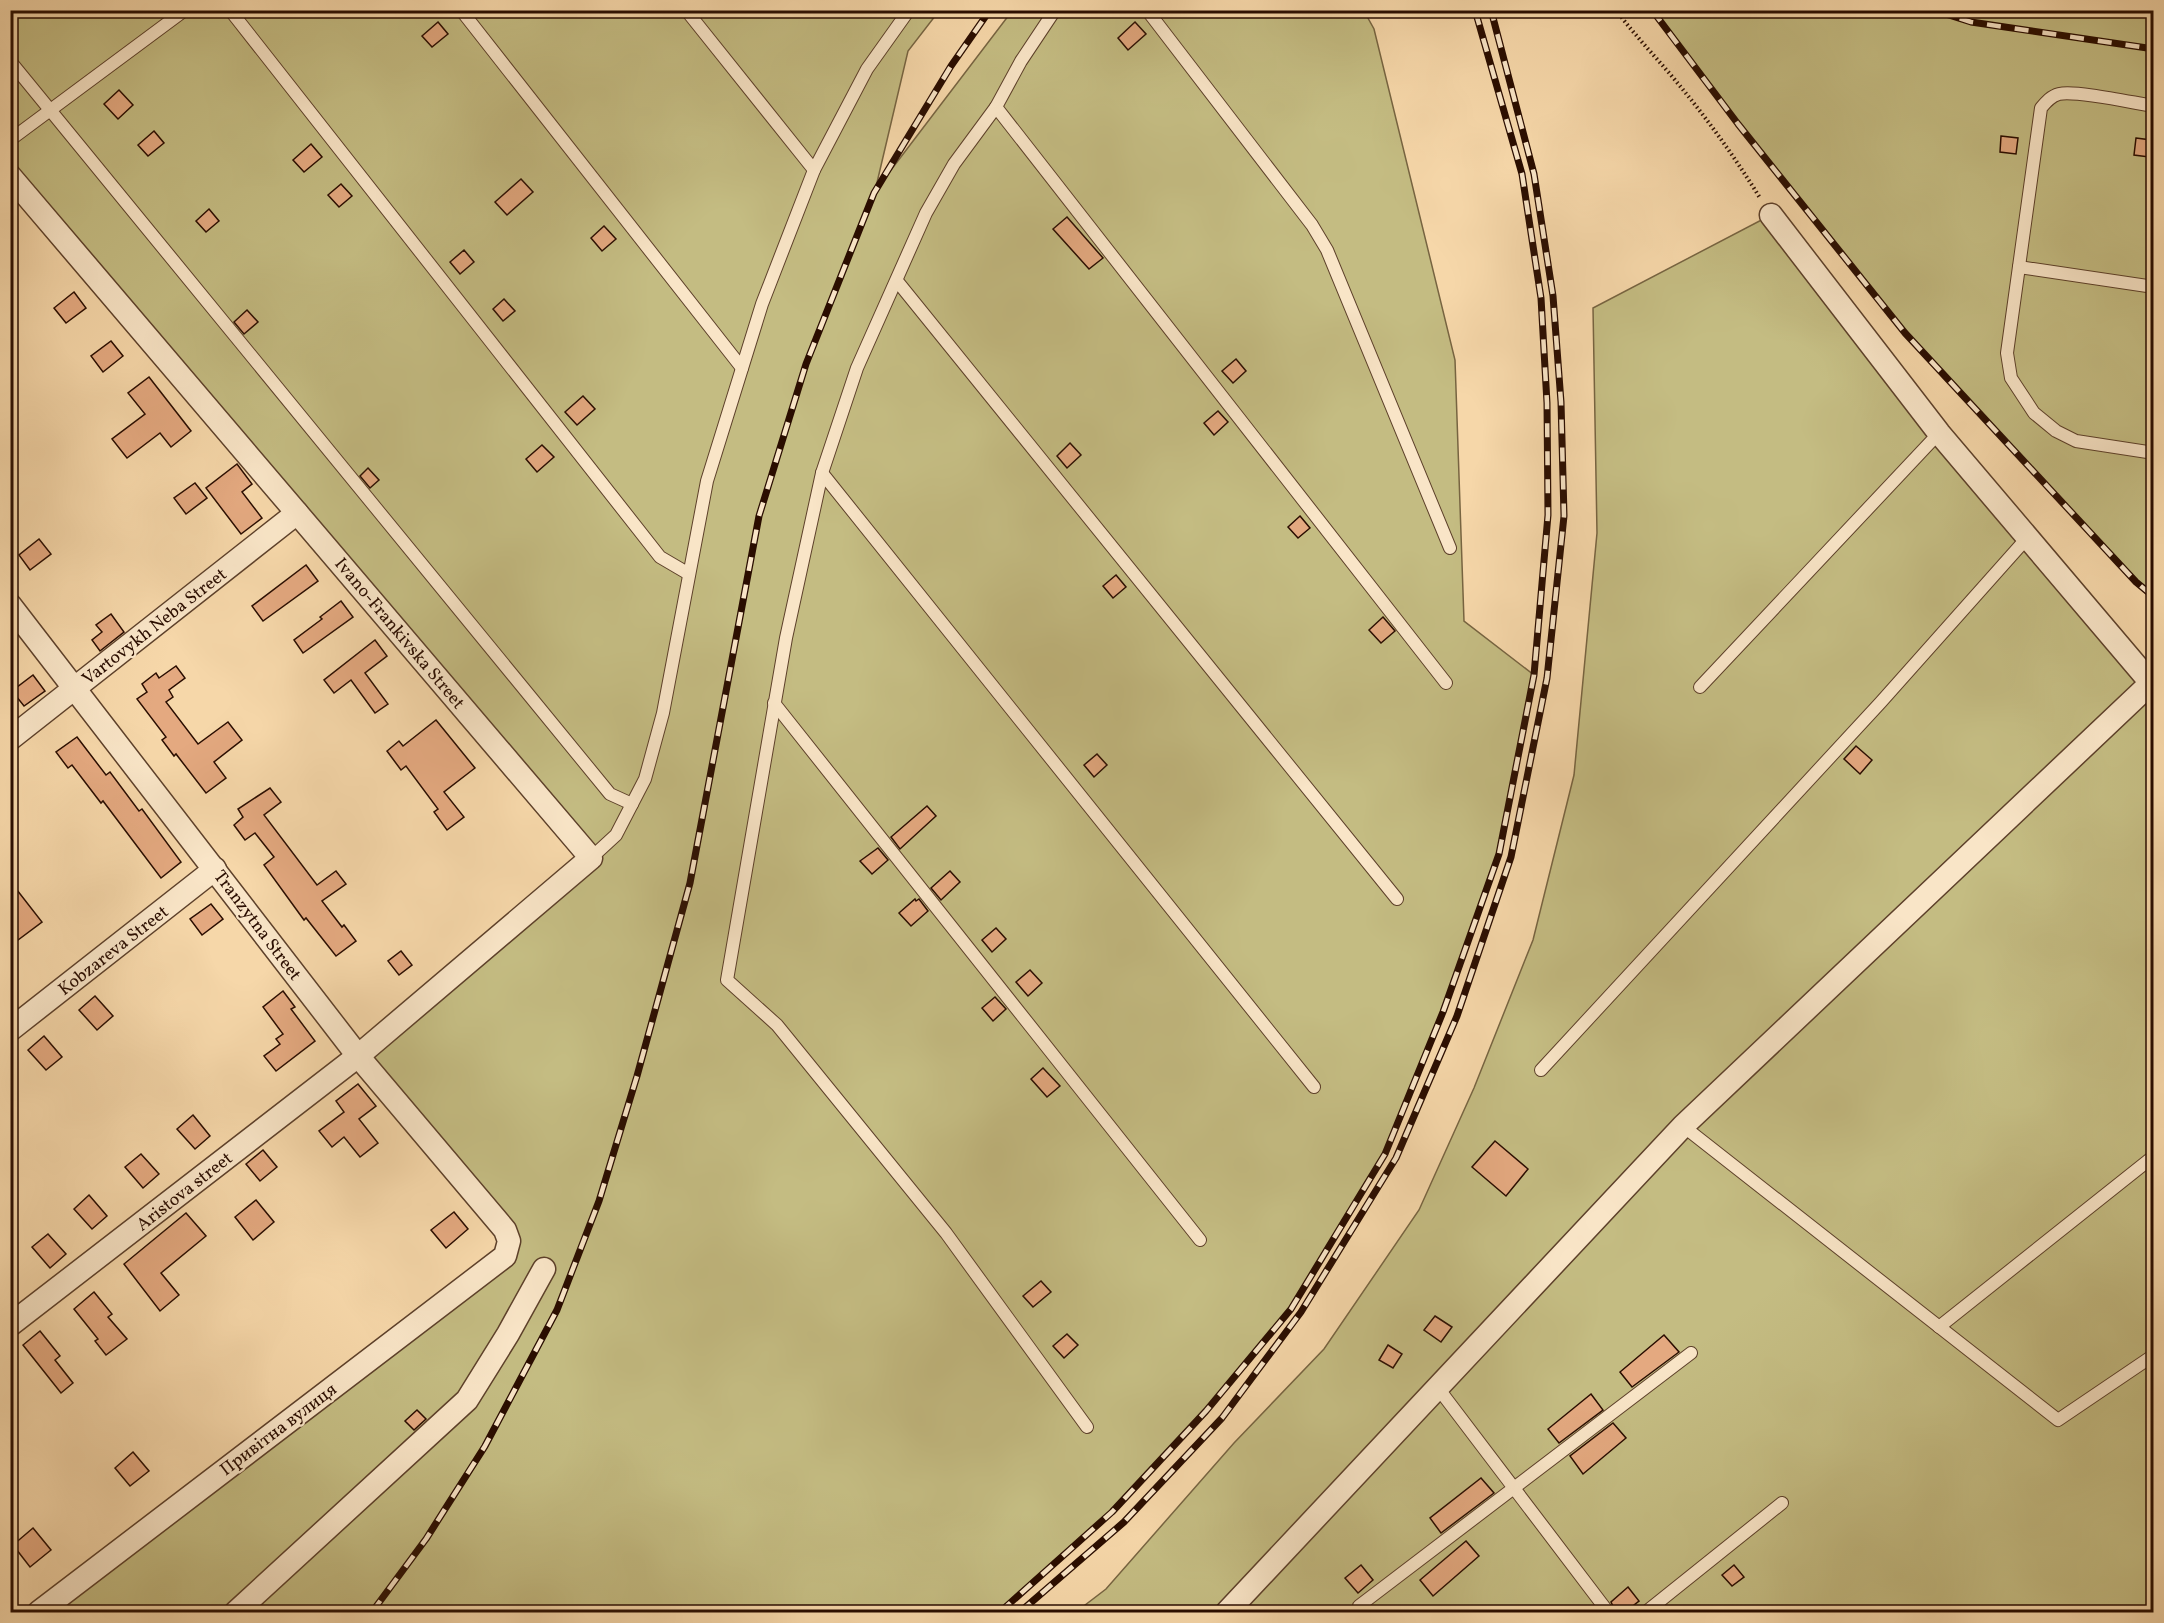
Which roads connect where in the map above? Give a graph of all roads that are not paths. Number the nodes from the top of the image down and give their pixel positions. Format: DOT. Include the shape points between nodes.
graph roads {
  1 [pos="185,10"];
  2 [pos="230,10"];
  3 [pos="461,10"];
  4 [pos="686,10"];
  5 [pos="909,10"];
  6 [pos="1055,10"];
  7 [pos="1147,10"];
  8 [pos="10,61"];
  9 [pos="2154,106"];
  10 [pos="996,107"];
  11 [pos="51,111"];
  12 [pos="10,141"];
  13 [pos="814,170"];
  14 [pos="10,176"];
  15 [pos="1771,215"];
  16 [pos="2019,267"];
  17 [pos="897,281"];
  18 [pos="2154,287"];
  19 [pos="742,368"];
  20 [pos="1939,433"];
  21 [pos="2154,453"];
  22 [pos="822,472"];
  23 [pos="297,513"];
  24 [pos="2027,538"];
  25 [pos="1450,548"];
  26 [pos="689,574"];
  27 [pos="10,605"];
  28 [pos="2152,682"];
  29 [pos="1446,683"];
  30 [pos="1700,687"];
  31 [pos="75,688"];
  32 [pos="774,703"];
  33 [pos="10,739"];
  34 [pos="633,804"];
  35 [pos="591,858"];
  36 [pos="215,869"];
  37 [pos="1397,899"];
  38 [pos="10,1030"];
  39 [pos="358,1056"];
  40 [pos="1541,1071"];
  41 [pos="1314,1087"];
  42 [pos="1683,1126"];
  43 [pos="2154,1156"];
  44 [pos="1200,1240"];
  45 [pos="509,1241"];
  46 [pos="544,1269"];
  47 [pos="10,1325"];
  48 [pos="1939,1327"];
  49 [pos="1691,1353"];
  50 [pos="2154,1355"];
  51 [pos="1438,1388"];
  52 [pos="1087,1427"];
  53 [pos="1515,1488"];
  54 [pos="1782,1503"];
  55 [pos="1359,1606"];
  56 [pos="39,1612"];
  57 [pos="236,1612"];
  58 [pos="1227,1612"];
  59 [pos="1608,1612"];
  60 [pos="1646,1612"];
  1 -- 11 [label="lane"];
  2 -- 26 [label="lane" via="660,557"];
  3 -- 19 [label="lane"];
  4 -- 13 [label="lane"];
  5 -- 13 [label="lane" via="867,69"];
  6 -- 10 [label="lane"];
  7 -- 25 [label="lane" via="1327,250"];
  8 -- 11 [label="lane"];
  9 -- 16 [label="lane" via="2074,94 2048,99 2041,108"];
  10 -- 17 [label="lane" via="954,164 926,213"];
  10 -- 29 [label="lane"];
  11 -- 12 [label="lane"];
  11 -- 34 [label="lane" via="610,794"];
  13 -- 19 [label="lane" via="762,304"];
  14 -- 23 [label="street, Ivano-Frankivska Street"];
  15 -- 20 [label="street"];
  16 -- 18 [label="lane"];
  16 -- 21 [label="lane" via="2007,353 2011,378 2034,413 2076,441"];
  17 -- 22 [label="lane" via="857,368"];
  17 -- 37 [label="lane"];
  19 -- 26 [label="lane" via="707,481"];
  20 -- 24 [label="street"];
  20 -- 30 [label="lane"];
  22 -- 32 [label="lane"];
  22 -- 41 [label="lane"];
  23 -- 31 [label="street, Vartovykh Neba Street"];
  23 -- 35 [label="street, Ivano-Frankivska Street"];
  24 -- 28 [label="street"];
  24 -- 40 [label="lane"];
  26 -- 34 [label="lane" via="663,713 645,779"];
  27 -- 31 [label="street, Tranzytna Street"];
  28 -- 42 [label="street"];
  31 -- 33 [label="street, Vartovykh Neba Street"];
  31 -- 36 [label="street, Tranzytna Street"];
  32 -- 44 [label="lane"];
  32 -- 52 [label="lane" via="727,980 777,1025 946,1233"];
  34 -- 35 [label="lane" via="616,835"];
  35 -- 39 [label="street"];
  36 -- 38 [label="street, Kobzareva Street"];
  36 -- 39 [label="street, Tranzytna Street"];
  39 -- 45 [label="street, Tranzytna Street" via="505,1230"];
  39 -- 47 [label="street, Aristova street"];
  42 -- 48 [label="lane"];
  42 -- 51 [label="street"];
  43 -- 48 [label="lane"];
  45 -- 56 [label="street, Привітна вулиця" via="505,1256"];
  46 -- 57 [label="street" via="467,1400"];
  48 -- 50 [label="lane" via="2058,1420"];
  49 -- 53 [label="lane"];
  51 -- 53 [label="lane"];
  51 -- 58 [label="street"];
  53 -- 55 [label="lane"];
  53 -- 59 [label="lane"];
  54 -- 60 [label="lane"];
}
